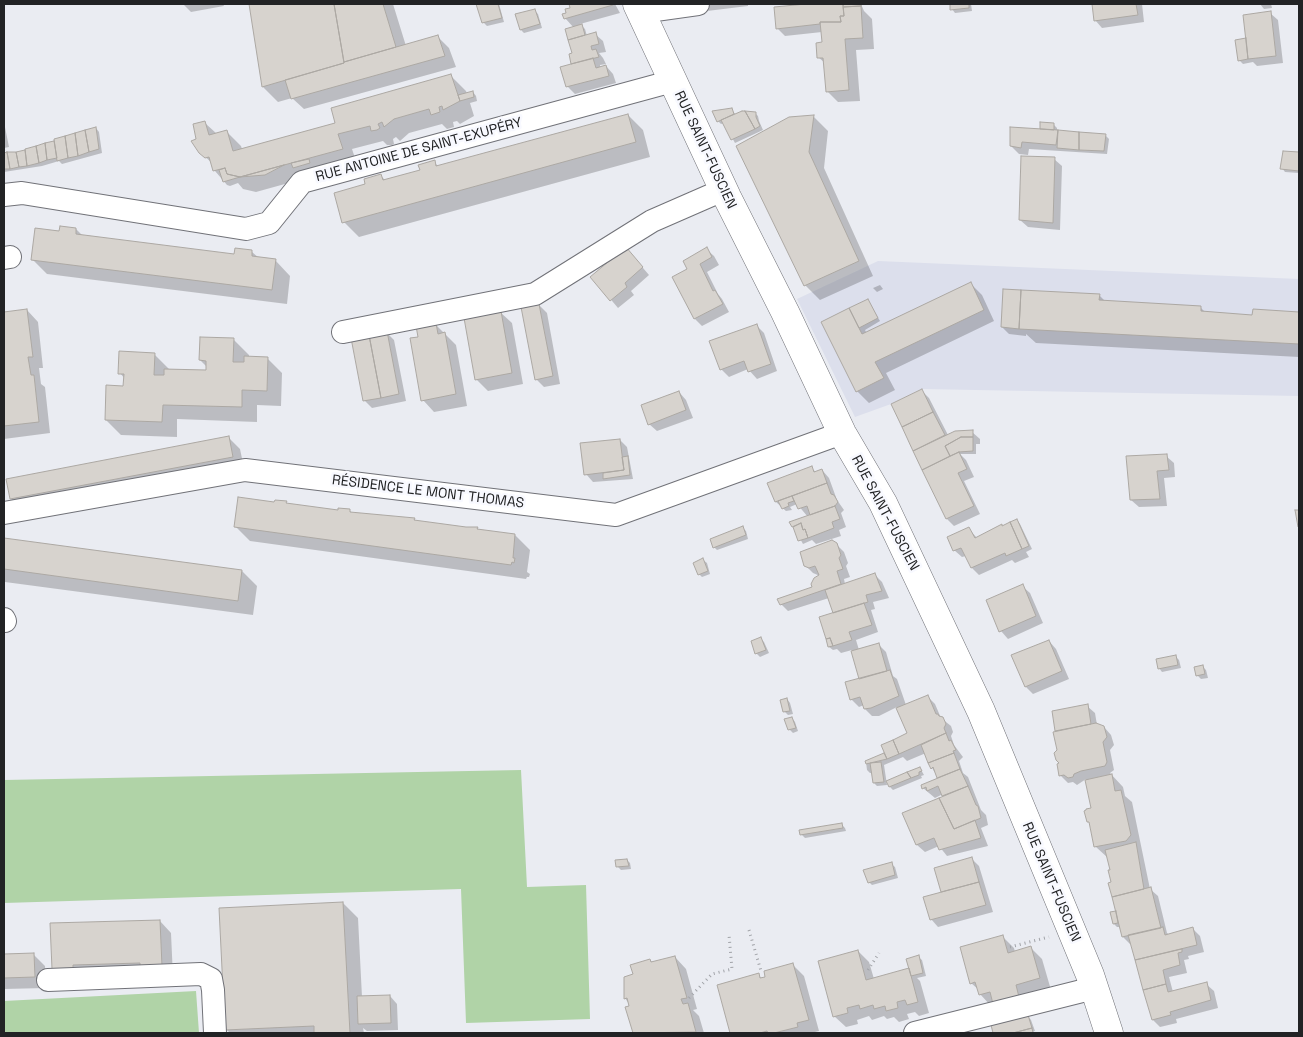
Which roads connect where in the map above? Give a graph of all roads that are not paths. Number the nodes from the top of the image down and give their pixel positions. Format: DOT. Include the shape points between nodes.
graph roads {
  1 [pos="698,4"];
  2 [pos="639,8"];
  3 [pos="672,81"];
  4 [pos="723,190"];
  5 [pos="4,195"];
  6 [pos="343,332"];
  7 [pos="842,433"];
  8 [pos="4,513"];
  9 [pos="48,980"];
  10 [pos="1094,988"];
  11 [pos="215,1033"];
  12 [pos="915,1033"];
  13 [pos="1109,1033"];
  1 -- 2 [label="street"];
  2 -- 3 [label="main road, RUE SAINT-FUSCIEN"];
  3 -- 4 [label="main road, RUE SAINT-FUSCIEN"];
  3 -- 5 [label="street, RUE ANTOINE DE SAINT-EXUPÉRY" via="302,182 269,223 246,229 22,193"];
  4 -- 6 [label="street" via="652,221 535,294"];
  4 -- 7 [label="main road, RUE SAINT-FUSCIEN"];
  7 -- 8 [label="street, RÉSIDENCE LE MONT THOMAS" via="616,515 244,470"];
  7 -- 10 [label="main road, RUE SAINT-FUSCIEN" via="883,504 981,711"];
  9 -- 11 [label="street" via="201,974 211,979"];
  10 -- 12 [label="street"];
  10 -- 13 [label="main road, RUE SAINT-FUSCIEN"];
}
